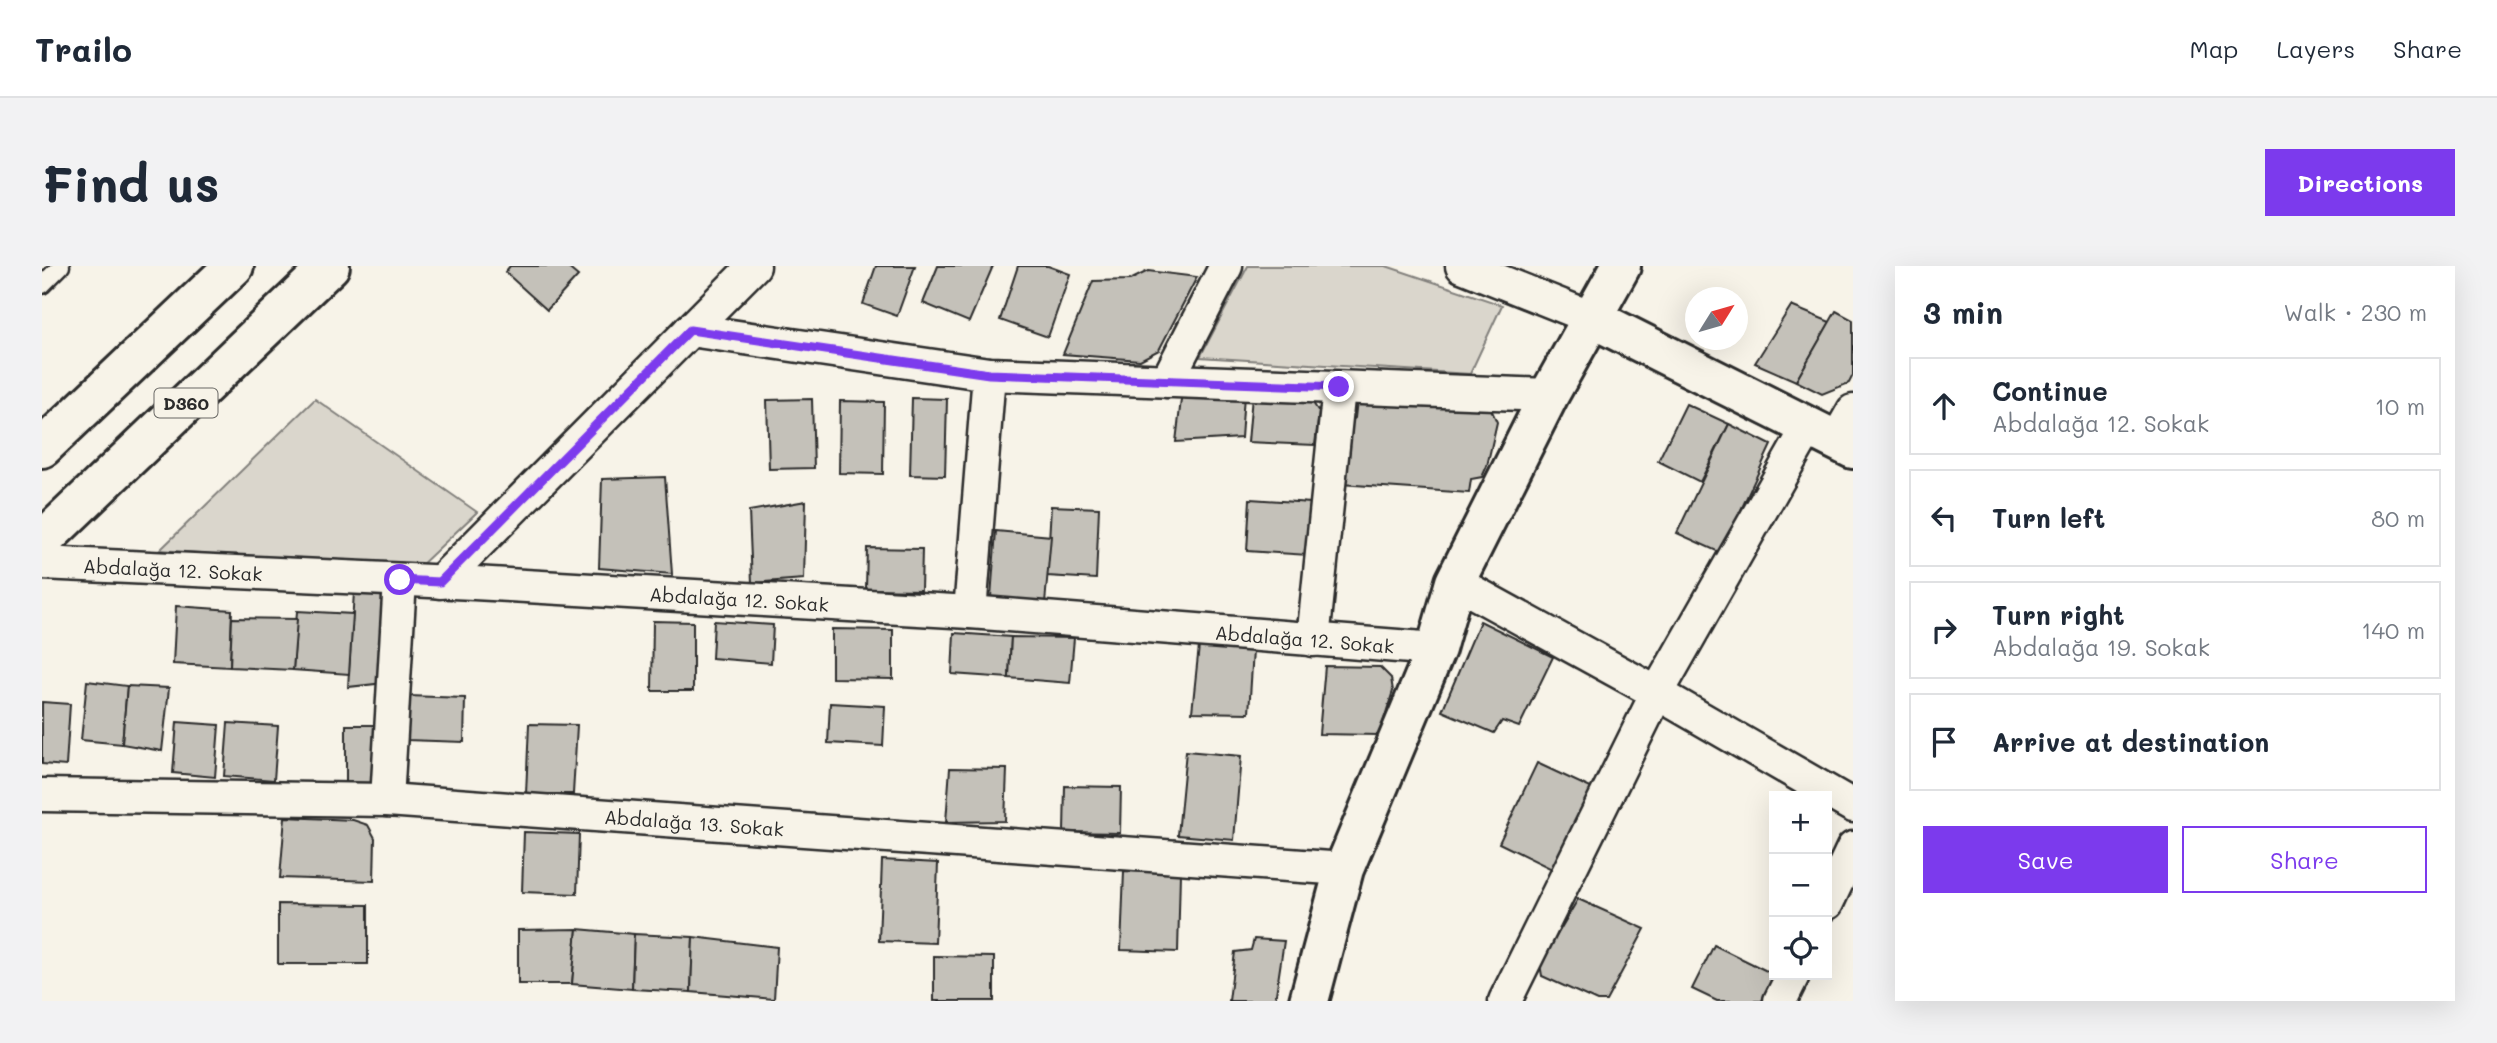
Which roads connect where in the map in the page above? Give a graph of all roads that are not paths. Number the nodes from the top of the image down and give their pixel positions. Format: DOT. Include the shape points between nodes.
graph roads {
  1 [pos="61,266"];
  2 [pos="234,266"];
  3 [pos="330,266"];
  4 [pos="754,266"];
  5 [pos="1226,266"];
  6 [pos="1462,266"];
  7 [pos="1621,266"];
  8 [pos="42,285"];
  9 [pos="1592,318"];
  10 [pos="690,330"];
  11 [pos="989,374"];
  12 [pos="1167,381"];
  13 [pos="1339,387"];
  14 [pos="1549,395"];
  15 [pos="1838,431"];
  16 [pos="42,448"];
  17 [pos="42,541"];
  18 [pos="42,563"];
  19 [pos="400,580"];
  20 [pos="440,582"];
  21 [pos="1455,582"];
  22 [pos="970,612"];
  23 [pos="1313,640"];
  24 [pos="1436,649"];
  25 [pos="1657,693"];
  26 [pos="42,795"];
  27 [pos="387,800"];
  28 [pos="1853,806"];
  29 [pos="1853,848"];
  30 [pos="1344,869"];
  31 [pos="1832,892"];
  32 [pos="1790,980"];
  33 [pos="1309,1001"];
  34 [pos="1505,1001"];
  35 [pos="1780,1001"];
  1 -- 8 [label="lane"];
  2 -- 16 [label="street"];
  3 -- 17 [label="street, D360"];
  4 -- 10 [label="street"];
  5 -- 12 [label="street"];
  6 -- 9 [label="street"];
  7 -- 9 [label="street"];
  9 -- 14 [label="street"];
  9 -- 15 [label="street"];
  10 -- 11 [label="street"];
  10 -- 20 [label="street"];
  11 -- 12 [label="street"];
  11 -- 22 [label="street"];
  12 -- 13 [label="street"];
  13 -- 14 [label="street"];
  13 -- 23 [label="street"];
  14 -- 21 [label="street"];
  15 -- 25 [label="street"];
  18 -- 19 [label="street, Abdalağa 12. Sokak"];
  19 -- 20 [label="street, Abdalağa 12. Sokak"];
  19 -- 27 [label="street"];
  20 -- 22 [label="street, Abdalağa 12. Sokak"];
  21 -- 24 [label="street"];
  21 -- 25 [label="street"];
  22 -- 23 [label="street, Abdalağa 12. Sokak"];
  23 -- 24 [label="street, Abdalağa 12. Sokak"];
  24 -- 30 [label="street"];
  25 -- 28 [label="street"];
  25 -- 34 [label="street"];
  26 -- 27 [label="street, Abdalağa 13. Sokak"];
  27 -- 30 [label="street, Abdalağa 13. Sokak"];
  29 -- 31 [label="street"];
  30 -- 33 [label="street"];
  32 -- 35 [label="street"];
}
